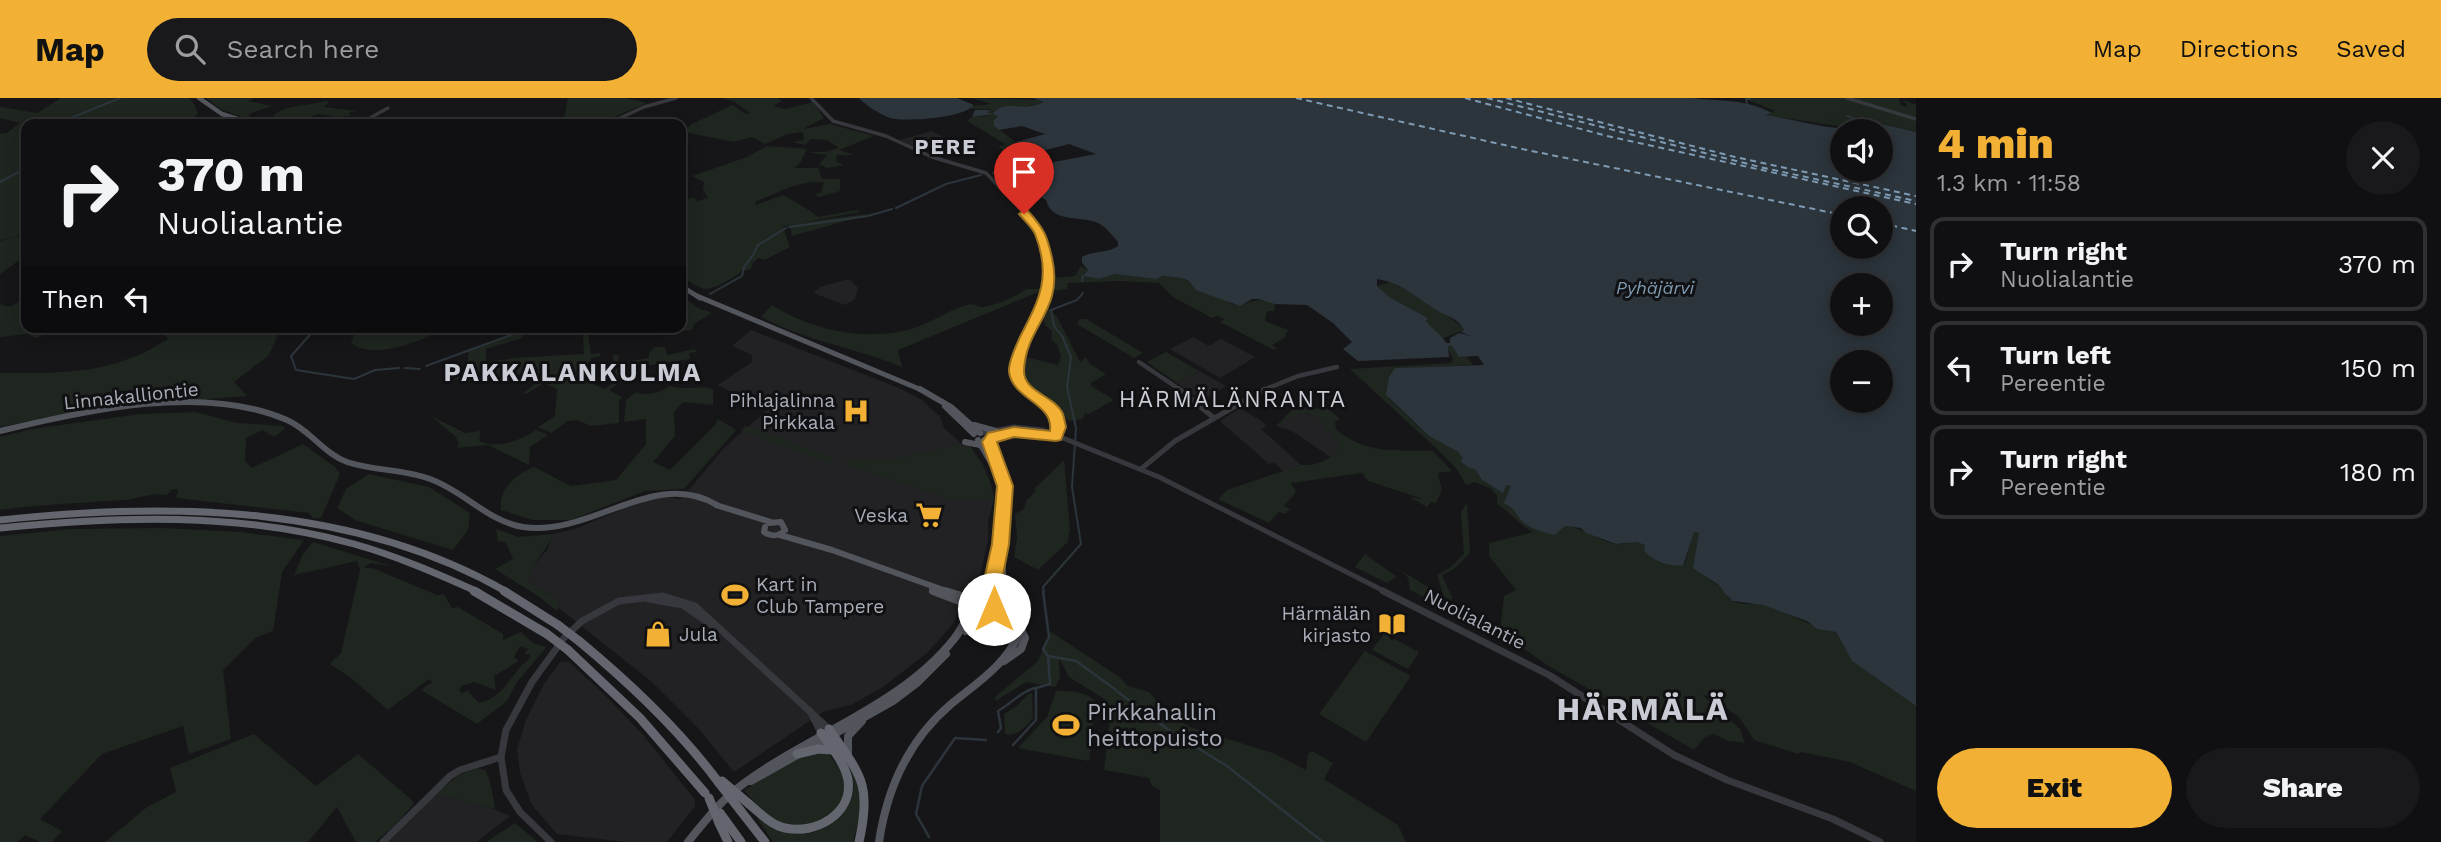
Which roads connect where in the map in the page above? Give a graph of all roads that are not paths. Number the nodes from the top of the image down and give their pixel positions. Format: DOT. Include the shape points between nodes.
graph roads {
  1 [pos="676,98"];
  2 [pos="811,98"];
  3 [pos="1847,98"];
  4 [pos="201,99"];
  5 [pos="388,108"];
  6 [pos="238,119"];
  7 [pos="368,119"];
  8 [pos="618,119"];
  9 [pos="1916,119"];
  10 [pos="686,289"];
  11 [pos="1139,362"];
  12 [pos="1337,367"];
  13 [pos="912,384"];
  14 [pos="1214,418"];
  15 [pos="973,424"];
  16 [pos="0,431"];
  17 [pos="995,433"];
  18 [pos="1051,435"];
  19 [pos="978,438"];
  20 [pos="1065,440"];
  21 [pos="1088,449"];
  22 [pos="993,454"];
  23 [pos="1141,469"];
  24 [pos="1003,499"];
  25 [pos="0,520"];
  26 [pos="768,525"];
  27 [pos="0,528"];
  28 [pos="782,533"];
  29 [pos="1000,549"];
  30 [pos="982,608"];
  31 [pos="1014,628"];
  32 [pos="963,633"];
  33 [pos="995,665"];
  34 [pos="873,713"];
  35 [pos="827,734"];
  36 [pos="832,750"];
  37 [pos="797,754"];
  38 [pos="501,757"];
  39 [pos="849,758"];
  40 [pos="743,785"];
  41 [pos="744,807"];
  42 [pos="720,818"];
  43 [pos="548,839"];
  44 [pos="383,842"];
  45 [pos="688,842"];
  46 [pos="728,842"];
  47 [pos="741,842"];
  48 [pos="765,842"];
  49 [pos="859,842"];
  50 [pos="879,842"];
  51 [pos="1880,842"];
  1 -- 8 [label="street"];
  2 -- 18 [label="street" via="833,121 986,173 1039,229 1049,269 1049,292 1022,348 1016,372 1023,388 1055,412 1059,422"];
  3 -- 9 [label="street"];
  4 -- 6 [label="main road"];
  5 -- 7 [label="street"];
  10 -- 13 [label="main road" via="748,321"];
  11 -- 14 [label="street"];
  12 -- 14 [label="street" via="1275,382"];
  13 -- 15 [label="main road" via="942,399"];
  13 -- 19 [label="main road" via="961,419"];
  14 -- 23 [label="street"];
  15 -- 17 [label="main road"];
  15 -- 19 [label="main road"];
  16 -- 26 [label="main road, Linnakalliontie" via="110,411 218,404 284,419 349,463 436,481 492,517 517,526 568,526 653,494 675,493"];
  17 -- 18 [label="street, Nuolialantie"];
  17 -- 19 [label="street, Nuolialantie"];
  17 -- 22 [label="main road" via="989,442"];
  18 -- 20 [label="street, Nuolialantie"];
  19 -- 22 [label="main road"];
  19 -- 24 [label="main road"];
  20 -- 21 [label="street, Nuolialantie"];
  21 -- 23 [label="street, Nuolialantie"];
  22 -- 24 [label="main road" via="1003,477"];
  23 -- 51 [label="street, Nuolialantie" via="1549,675 1683,760"];
  24 -- 29 [label="main road"];
  25 -- 41 [label="highway, bridge" via="180,511 246,515 373,537 453,565 506,591 579,641 646,701"];
  26 -- 28 [label="main road" via="781,522"];
  26 -- 28 [label="main road" via="764,532 768,535"];
  27 -- 42 [label="highway, bridge" via="159,519 238,523 373,548 442,572 494,598 568,650 640,718 707,796"];
  28 -- 30 [label="main road"];
  29 -- 30 [label="main road"];
  29 -- 33 [label="main road" via="1003,590 1025,638 1017,653"];
  30 -- 31 [label="main road"];
  30 -- 32 [label="main road"];
  30 -- 35 [label="main road" via="925,668"];
  31 -- 32 [label="main road" via="986,622"];
  31 -- 33 [label="main road" via="1016,642"];
  32 -- 34 [label="main road" via="924,677"];
  33 -- 50 [label="main road" via="937,716 914,744 890,794"];
  34 -- 35 [label="main road"];
  34 -- 39 [label="main road" via="849,734"];
  35 -- 36 [label="highway"];
  35 -- 37 [label="main road"];
  35 -- 38 [label="street" via="790,691 716,627 687,607 649,599 611,606 573,628 512,715"];
  35 -- 39 [label="highway"];
  35 -- 40 [label="main road" via="779,757"];
  36 -- 37 [label="highway"];
  36 -- 41 [label="highway" via="849,783 847,800 830,820 810,828 788,829"];
  37 -- 40 [label="main road"];
  38 -- 43 [label="street" via="506,790 520,812"];
  38 -- 44 [label="street" via="450,776"];
  39 -- 49 [label="highway" via="867,795"];
  40 -- 45 [label="main road" via="713,810"];
  41 -- 48 [label="highway"];
  42 -- 46 [label="highway"];
  42 -- 47 [label="highway"];
}
